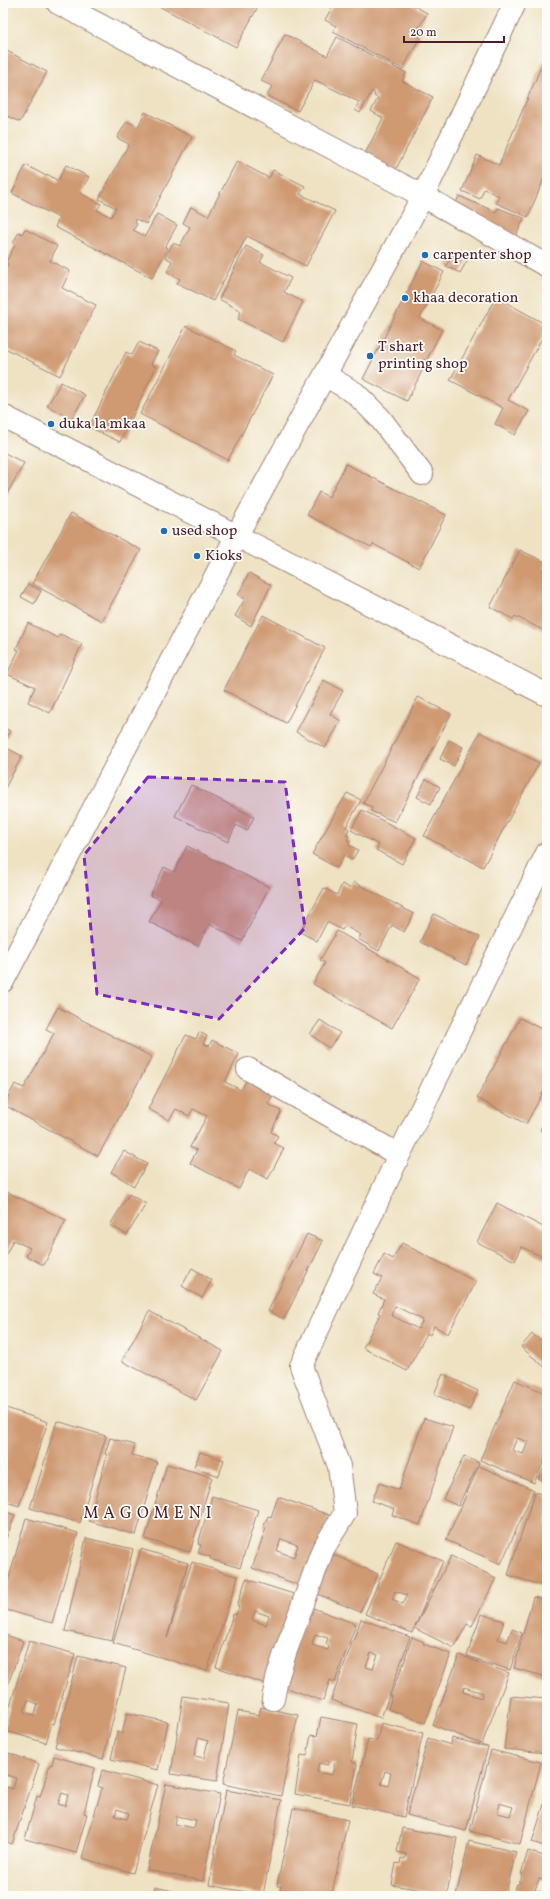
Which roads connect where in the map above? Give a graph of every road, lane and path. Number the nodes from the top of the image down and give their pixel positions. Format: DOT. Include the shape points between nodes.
graph roads {
  1 [pos="58,3"];
  2 [pos="515,3"];
  3 [pos="423,196"];
  4 [pos="547,266"];
  5 [pos="325,375"];
  6 [pos="3,416"];
  7 [pos="422,474"];
  8 [pos="237,535"];
  9 [pos="547,695"];
  10 [pos="547,852"];
  11 [pos="3,980"];
  12 [pos="248,1069"];
  13 [pos="399,1155"];
  14 [pos="273,1699"];
  1 -- 3 [label="street"];
  2 -- 3 [label="street"];
  3 -- 4 [label="street"];
  3 -- 5 [label="street"];
  5 -- 7 [label="street" via="355,393 380,418"];
  5 -- 8 [label="street"];
  6 -- 8 [label="street"];
  8 -- 9 [label="street"];
  8 -- 11 [label="street"];
  10 -- 13 [label="street"];
  12 -- 13 [label="street"];
  13 -- 14 [label="street" via="301,1366 339,1466 345,1513 323,1549 285,1653"];
}
